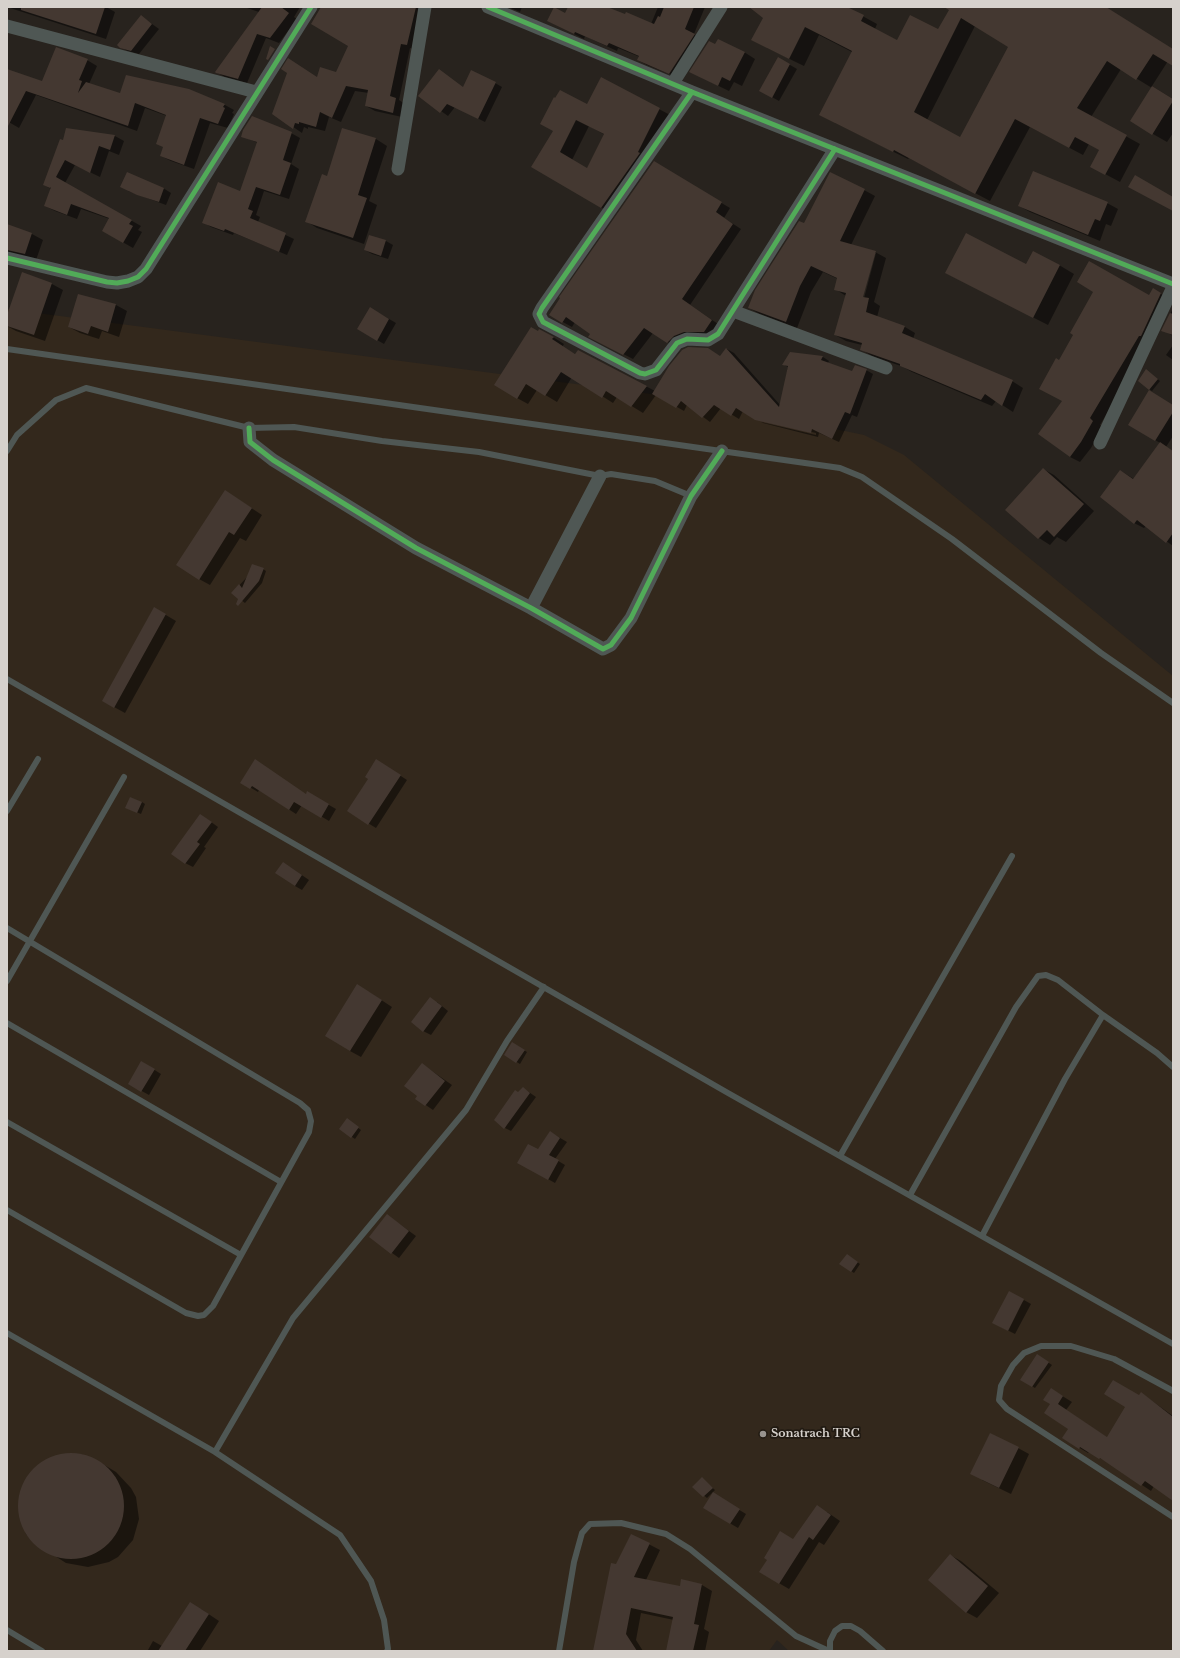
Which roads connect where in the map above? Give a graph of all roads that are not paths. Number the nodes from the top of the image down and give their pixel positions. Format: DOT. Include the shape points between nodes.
graph roads {
  1 [pos="311,7"];
  2 [pos="425,7"];
  3 [pos="488,7"];
  4 [pos="721,7"];
  5 [pos="7,26"];
  6 [pos="673,83"];
  7 [pos="256,92"];
  8 [pos="692,92"];
  9 [pos="835,149"];
  10 [pos="398,169"];
  11 [pos="7,258"];
  12 [pos="1173,284"];
  13 [pos="1173,287"];
  14 [pos="733,311"];
  15 [pos="7,348"];
  16 [pos="886,368"];
  17 [pos="249,428"];
  18 [pos="1100,443"];
  19 [pos="7,451"];
  20 [pos="722,451"];
  21 [pos="600,476"];
  22 [pos="691,496"];
  23 [pos="531,608"];
  24 [pos="7,679"];
  25 [pos="1173,703"];
  26 [pos="38,759"];
  27 [pos="124,777"];
  28 [pos="7,811"];
  29 [pos="1012,856"];
  30 [pos="7,928"];
  31 [pos="30,942"];
  32 [pos="7,981"];
  33 [pos="544,987"];
  34 [pos="1103,1015"];
  35 [pos="7,1023"];
  36 [pos="1173,1066"];
  37 [pos="7,1122"];
  38 [pos="840,1156"];
  39 [pos="281,1182"];
  40 [pos="910,1195"];
  41 [pos="7,1210"];
  42 [pos="982,1236"];
  43 [pos="241,1255"];
  44 [pos="7,1333"];
  45 [pos="1173,1344"];
  46 [pos="1173,1391"];
  47 [pos="215,1452"];
  48 [pos="1173,1517"];
  49 [pos="7,1630"];
  50 [pos="42,1651"];
  51 [pos="387,1651"];
  52 [pos="559,1651"];
  53 [pos="829,1651"];
  54 [pos="883,1651"];
  1 -- 7 [label="street"];
  2 -- 10 [label="street"];
  3 -- 6 [label="street"];
  4 -- 6 [label="street"];
  5 -- 7 [label="street"];
  6 -- 8 [label="street"];
  7 -- 11 [label="street" via="146,269 138,277 117,283 107,282"];
  8 -- 9 [label="street"];
  8 -- 14 [label="street" via="542,308 540,317 546,324 645,374 656,370 677,343 687,339 703,340 714,337"];
  9 -- 12 [label="street"];
  9 -- 14 [label="street"];
  13 -- 18 [label="street"];
  14 -- 16 [label="street"];
  15 -- 20 [label="lane"];
  17 -- 19 [label="lane" via="86,388 56,400 17,435"];
  17 -- 21 [label="lane" via="294,427 382,441 479,452"];
  17 -- 23 [label="street" via="250,442 274,460 416,548"];
  20 -- 22 [label="street"];
  20 -- 25 [label="lane" via="840,468 862,477 952,539 1101,653"];
  21 -- 22 [label="lane" via="611,474 655,480"];
  21 -- 23 [label="street"];
  22 -- 23 [label="street" via="631,618 611,645 603,649"];
  24 -- 33 [label="lane"];
  26 -- 28 [label="lane"];
  27 -- 31 [label="lane"];
  29 -- 38 [label="lane"];
  30 -- 31 [label="lane"];
  31 -- 32 [label="lane"];
  31 -- 39 [label="lane" via="304,1106 310,1116 311,1126"];
  33 -- 38 [label="lane"];
  33 -- 47 [label="lane" via="507,1041 466,1110 293,1318"];
  34 -- 36 [label="lane"];
  34 -- 40 [label="lane" via="1058,980 1046,975 1038,976 1016,1007"];
  34 -- 42 [label="lane" via="1064,1079"];
  35 -- 39 [label="lane"];
  37 -- 43 [label="lane"];
  38 -- 40 [label="lane"];
  39 -- 43 [label="lane"];
  40 -- 42 [label="lane"];
  41 -- 43 [label="lane" via="192,1316 209,1311"];
  42 -- 45 [label="lane"];
  44 -- 47 [label="lane"];
  46 -- 48 [label="lane" via="1114,1359 1071,1346 1041,1346 1024,1353 1013,1365 1001,1386 999,1400 1007,1409"];
  47 -- 51 [label="lane" via="340,1535 371,1581 384,1620"];
  49 -- 50 [label="lane"];
  52 -- 53 [label="lane" via="574,1562 582,1533 590,1524 621,1523 666,1534 690,1549 796,1636"];
  53 -- 54 [label="lane" via="835,1631 842,1626 851,1626"];
}
